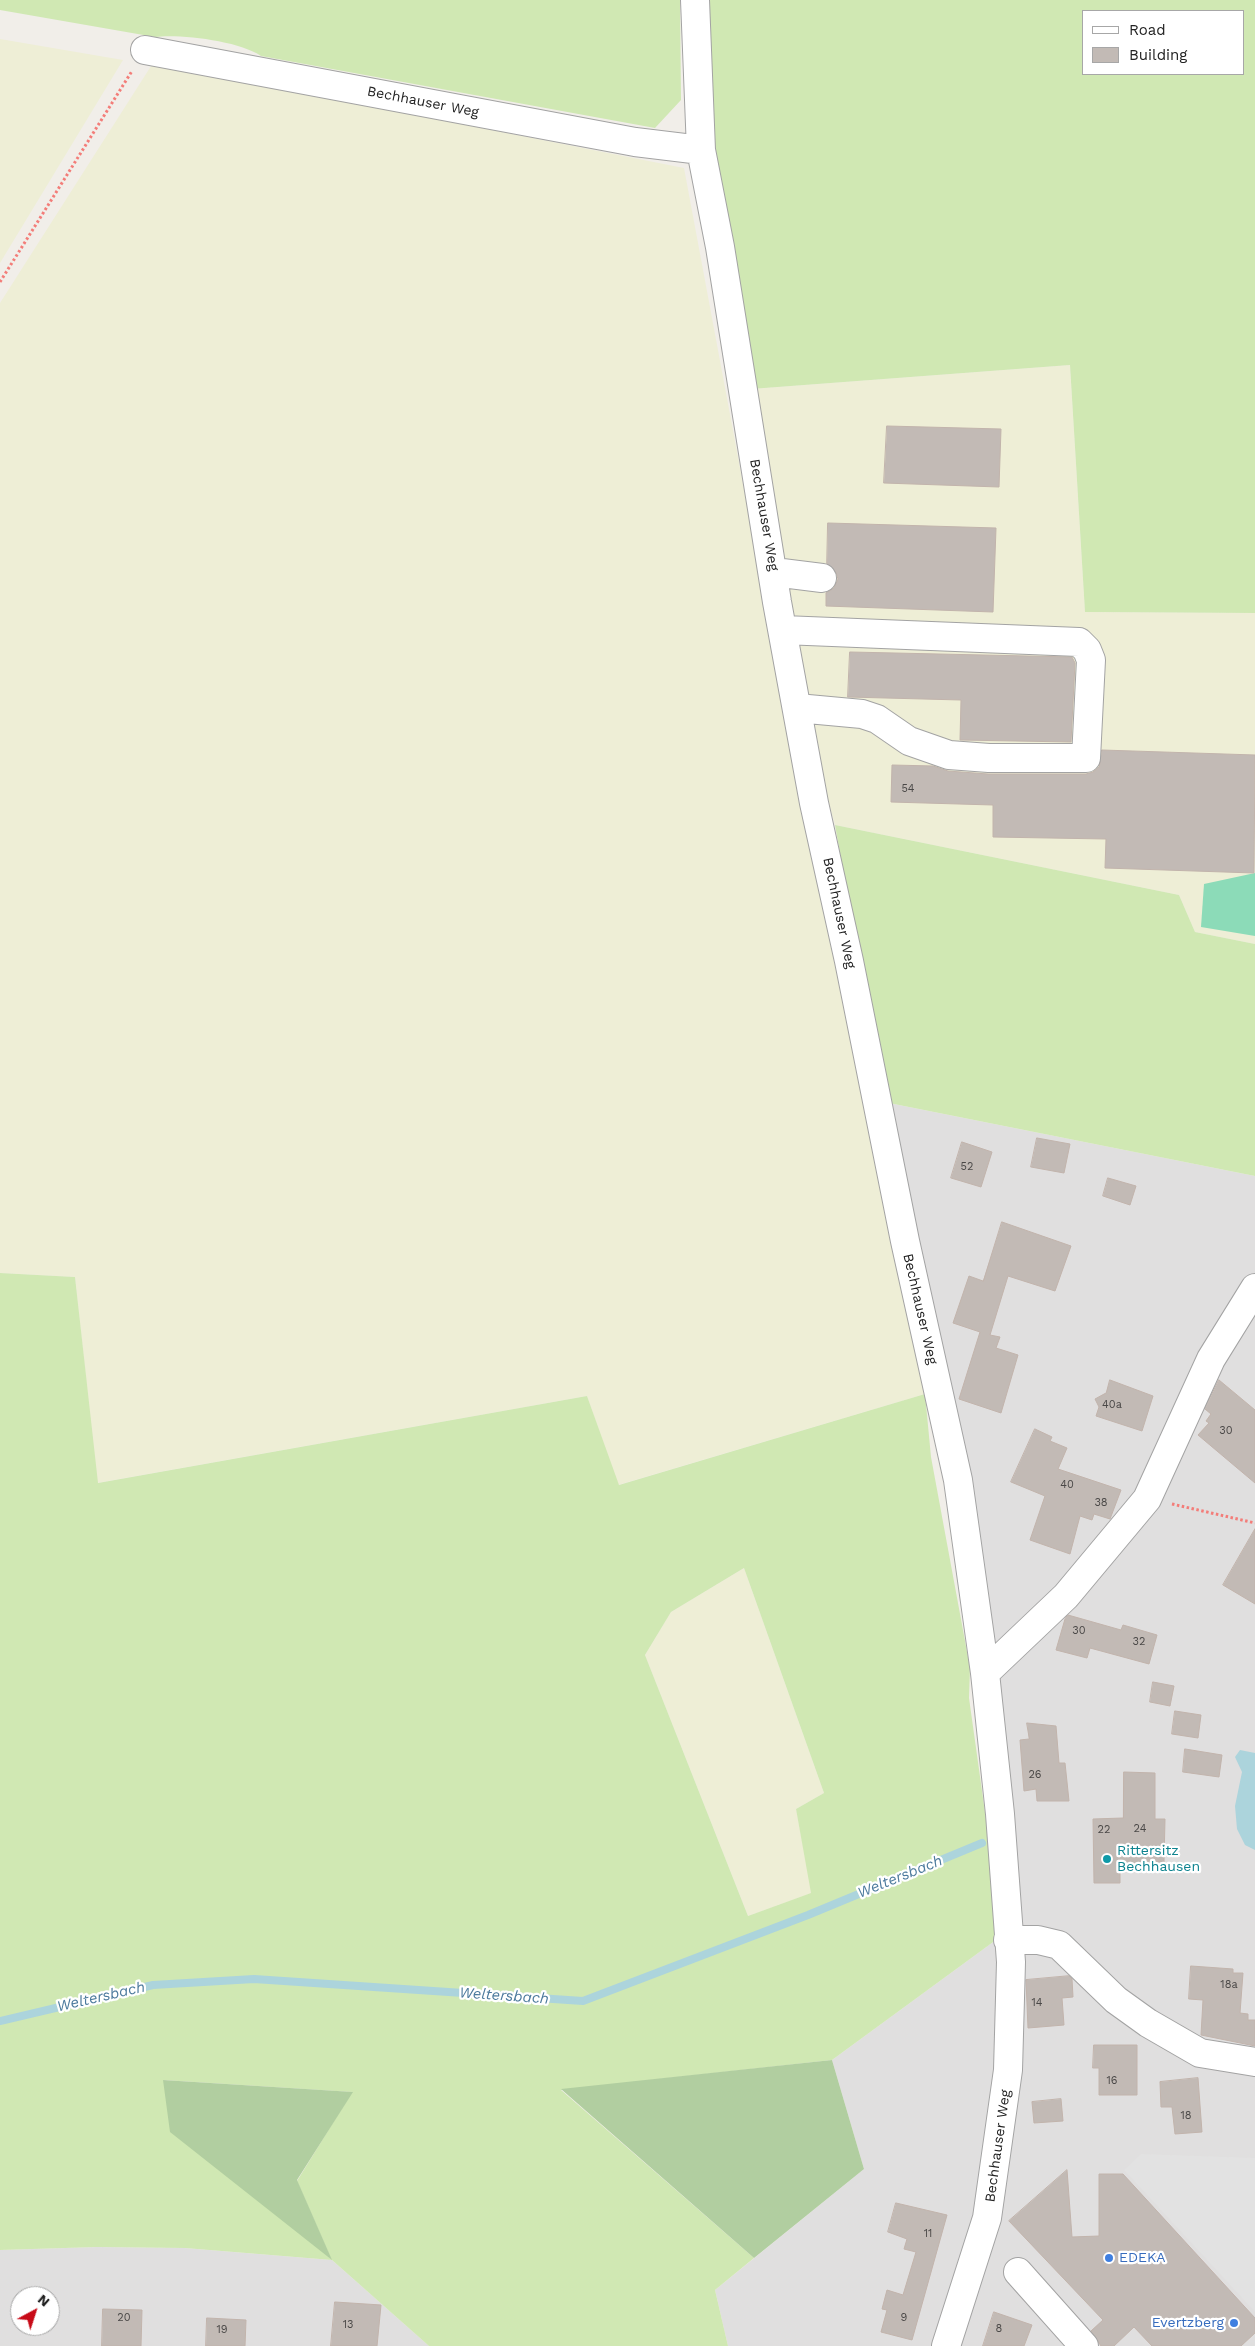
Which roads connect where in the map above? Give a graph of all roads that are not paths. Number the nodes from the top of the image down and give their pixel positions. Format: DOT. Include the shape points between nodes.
graph roads {
  1 [pos="695,0"];
  2 [pos="146,50"];
  3 [pos="701,150"];
  4 [pos="774,572"];
  5 [pos="822,578"];
  6 [pos="782,630"];
  7 [pos="797,708"];
  8 [pos="1255,1288"];
  9 [pos="985,1673"];
  10 [pos="1008,1940"];
  11 [pos="1255,2062"];
  12 [pos="1018,2272"];
  13 [pos="946,2346"];
  14 [pos="1084,2346"];
  1 -- 3 [label="street, Bechhauser Weg"];
  2 -- 3 [label="street, Bechhauser Weg" via="635,142"];
  3 -- 4 [label="street, Bechhauser Weg"];
  4 -- 5 [label="street"];
  4 -- 6 [label="street, Bechhauser Weg"];
  6 -- 7 [label="street, Bechhauser Weg"];
  6 -- 7 [label="street" via="1079,642 1087,650 1090,660 1086,758 949,755 909,740 878,719 862,714"];
  7 -- 9 [label="street, Bechhauser Weg" via="905,1241 958,1480"];
  8 -- 9 [label="street" via="1211,1359 1147,1499 1066,1596"];
  9 -- 10 [label="street, Bechhauser Weg" via="1000,1814"];
  10 -- 11 [label="street" via="1038,1940 1059,1945 1116,2000 1148,2023 1200,2052"];
  10 -- 13 [label="street, Bechhauser Weg" via="1011,1962 1008,2070 987,2218"];
  12 -- 14 [label="street"];
}
